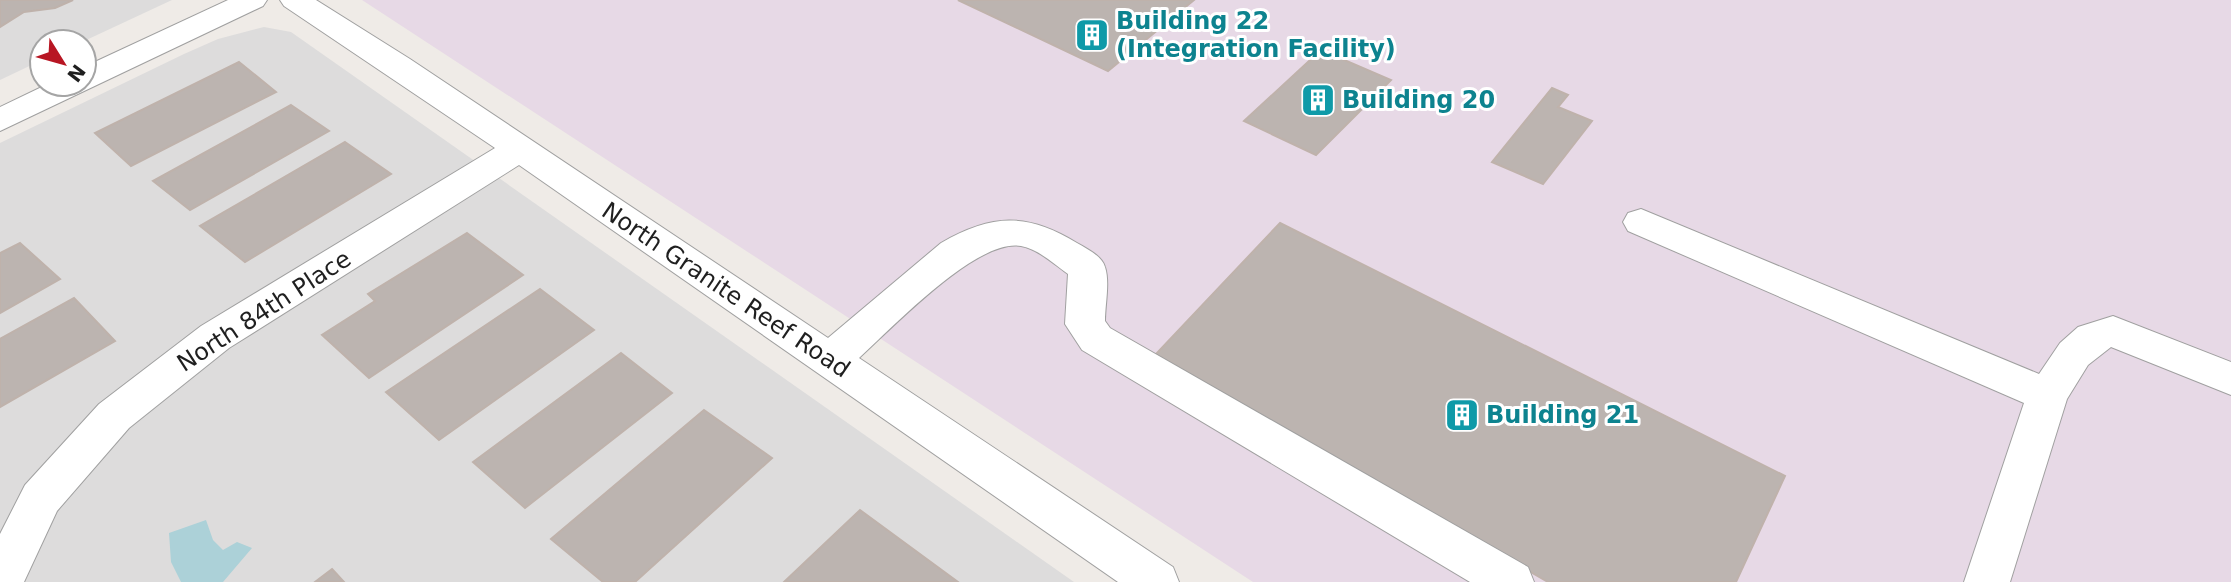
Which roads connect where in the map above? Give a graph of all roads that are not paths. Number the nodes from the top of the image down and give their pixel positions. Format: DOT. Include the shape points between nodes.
graph roads {
  1 [pos="252,0"];
  2 [pos="295,0"];
  3 [pos="98,73"];
  4 [pos="46,98"];
  5 [pos="0,120"];
  6 [pos="519,149"];
  7 [pos="1641,222"];
  8 [pos="829,360"];
  9 [pos="2231,379"];
  10 [pos="2047,395"];
  11 [pos="0,582"];
  12 [pos="1156,582"];
  13 [pos="1511,582"];
  14 [pos="1987,582"];
  1 -- 3 [label="street"];
  2 -- 6 [label="street, North Granite Reef Road"];
  4 -- 5 [label="street"];
  6 -- 8 [label="street, North Granite Reef Road"];
  6 -- 11 [label="street, North 84th Place" via="215,337 114,416 41,498"];
  7 -- 10 [label="street"];
  8 -- 12 [label="street, North Granite Reef Road"];
  8 -- 13 [label="street" via="976,238 994,232 1038,235 1087,268 1085,324 1096,339"];
  9 -- 10 [label="street" via="2113,331 2102,331 2077,350"];
  10 -- 14 [label="street"];
}
